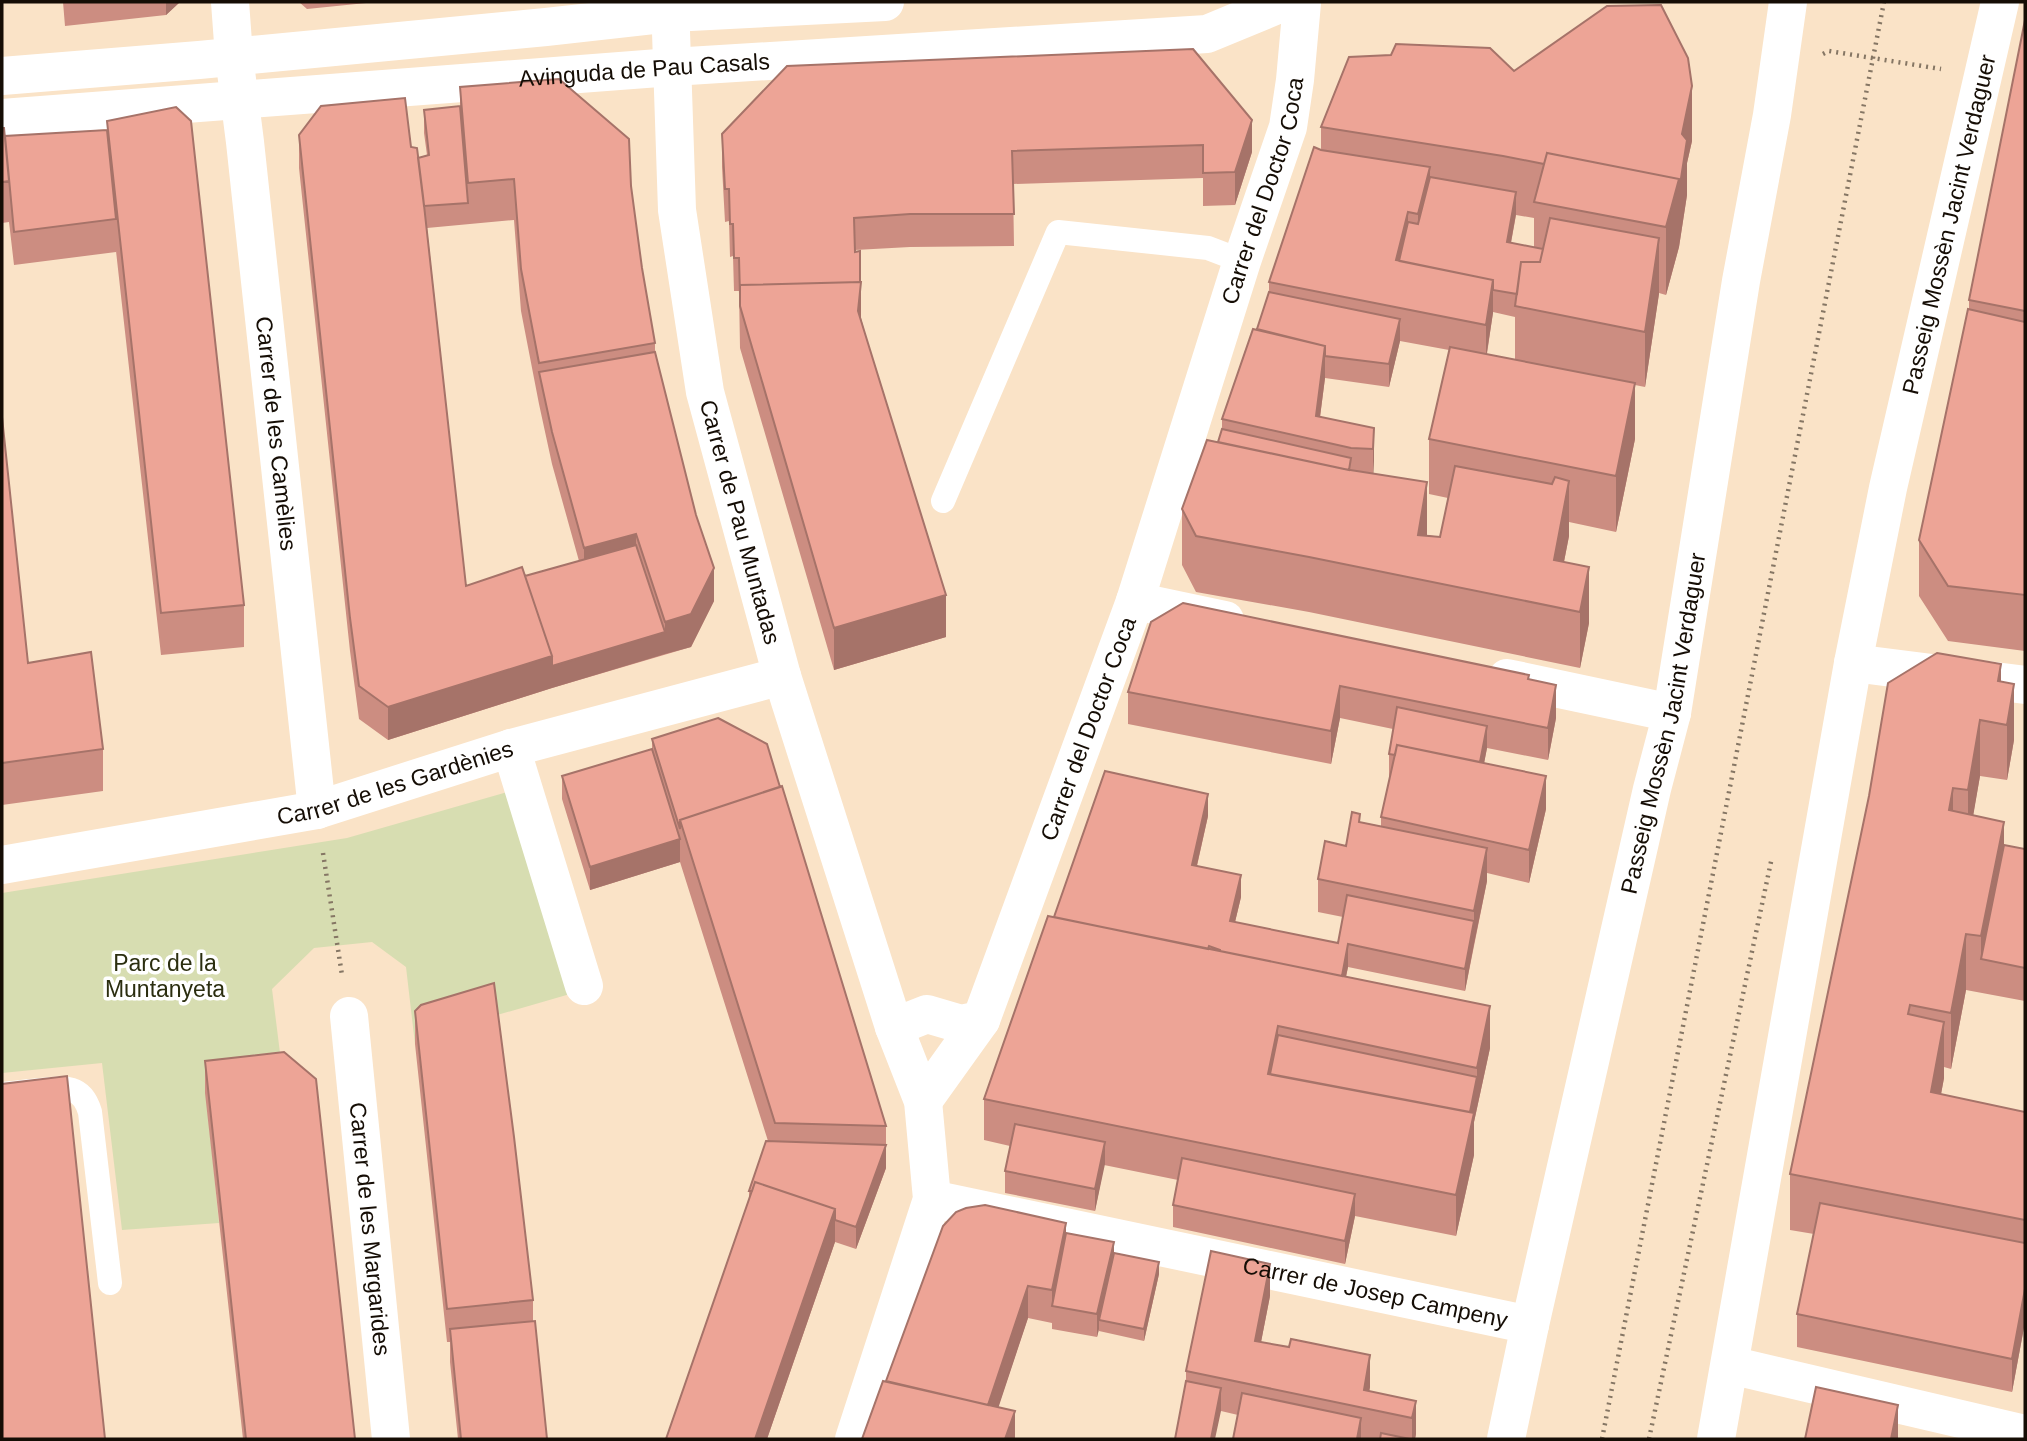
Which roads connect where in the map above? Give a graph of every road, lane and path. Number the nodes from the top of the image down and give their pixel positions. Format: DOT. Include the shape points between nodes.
graph roads {
  1 [pos="230,2"];
  2 [pos="884,2"];
  3 [pos="1293,2"];
  4 [pos="1788,2"];
  5 [pos="1884,2"];
  6 [pos="2000,2"];
  7 [pos="671,7"];
  8 [pos="234,56"];
  9 [pos="1820,56"];
  10 [pos="1874,57"];
  11 [pos="672,67"];
  12 [pos="1984,75"];
  13 [pos="2,76"];
  14 [pos="240,99"];
  15 [pos="2,118"];
  16 [pos="1242,261"];
  17 [pos="943,501"];
  18 [pos="1135,601"];
  19 [pos="1256,626"];
  20 [pos="1853,663"];
  21 [pos="1471,671"];
  22 [pos="782,676"];
  23 [pos="2025,685"];
  24 [pos="1672,713"];
  25 [pos="511,748"];
  26 [pos="317,810"];
  27 [pos="2,865"];
  28 [pos="584,986"];
  29 [pos="349,1016"];
  30 [pos="981,1020"];
  31 [pos="894,1027"];
  32 [pos="2,1094"];
  33 [pos="923,1101"];
  34 [pos="932,1199"];
  35 [pos="110,1283"];
  36 [pos="1530,1325"];
  37 [pos="1730,1365"];
  38 [pos="2025,1434"];
  39 [pos="391,1439"];
  40 [pos="854,1439"];
  41 [pos="1506,1439"];
  42 [pos="1602,1439"];
  43 [pos="1716,1439"];
  1 -- 8 [label="street, Carrer de les Camèlies"];
  2 -- 7 [label="street"];
  3 -- 11 [label="street, Avinguda de Pau Casals" via="1207,34"];
  3 -- 16 [label="street, Carrer del Doctor Coca" via="1295,80 1288,127"];
  4 -- 24 [label="street, Passeig Mossèn Jacint Verdaguer"];
  5 -- 10 [label="path"];
  6 -- 12 [label="street, Passeig Mossèn Jacint Verdaguer"];
  7 -- 8 [label="street" via="546,27"];
  7 -- 11 [label="street, Carrer de Pau Muntadas"];
  8 -- 13 [label="street"];
  8 -- 14 [label="street, Carrer de les Camèlies"];
  9 -- 10 [label="path" via="1829,51"];
  10 -- 12 [label="path"];
  10 -- 42 [label="path"];
  11 -- 14 [label="street, Avinguda de Pau Casals"];
  11 -- 22 [label="street, Carrer de Pau Muntadas" via="677,210 705,392"];
  12 -- 20 [label="street, Passeig Mossèn Jacint Verdaguer" via="1888,488"];
  14 -- 15 [label="street, Avinguda de Pau Casals"];
  14 -- 26 [label="street, Carrer de les Camèlies"];
  16 -- 17 [label="lane" via="1208,248 1058,232"];
  16 -- 18 [label="street, Carrer del Doctor Coca"];
  18 -- 19 [label="street"];
  18 -- 30 [label="street, Carrer del Doctor Coca"];
  20 -- 23 [label="street"];
  20 -- 37 [label="street, Passeig Mossèn Jacint Verdaguer"];
  21 -- 24 [label="street"];
  22 -- 25 [label="street, Carrer de les Gardènies"];
  22 -- 31 [label="street, Carrer de Pau Muntadas"];
  24 -- 36 [label="street, Passeig Mossèn Jacint Verdaguer"];
  25 -- 26 [label="street, Carrer de les Gardènies"];
  25 -- 28 [label="street"];
  26 -- 27 [label="street, Carrer de les Gardènies"];
  26 -- 29 [label="path"];
  29 -- 39 [label="street, Carrer de les Margarides"];
  30 -- 31 [label="street" via="961,1024 927,1014"];
  30 -- 33 [label="street, Carrer del Doctor Coca"];
  31 -- 33 [label="street, Carrer de Pau Muntadas"];
  32 -- 35 [label="lane" via="61,1087 81,1094 87,1102"];
  33 -- 34 [label="street"];
  34 -- 36 [label="street, Carrer de Josep Campeny"];
  34 -- 40 [label="street"];
  36 -- 41 [label="street, Passeig Mossèn Jacint Verdaguer"];
  37 -- 38 [label="street"];
  37 -- 43 [label="street, Passeig Mossèn Jacint Verdaguer"];
}
